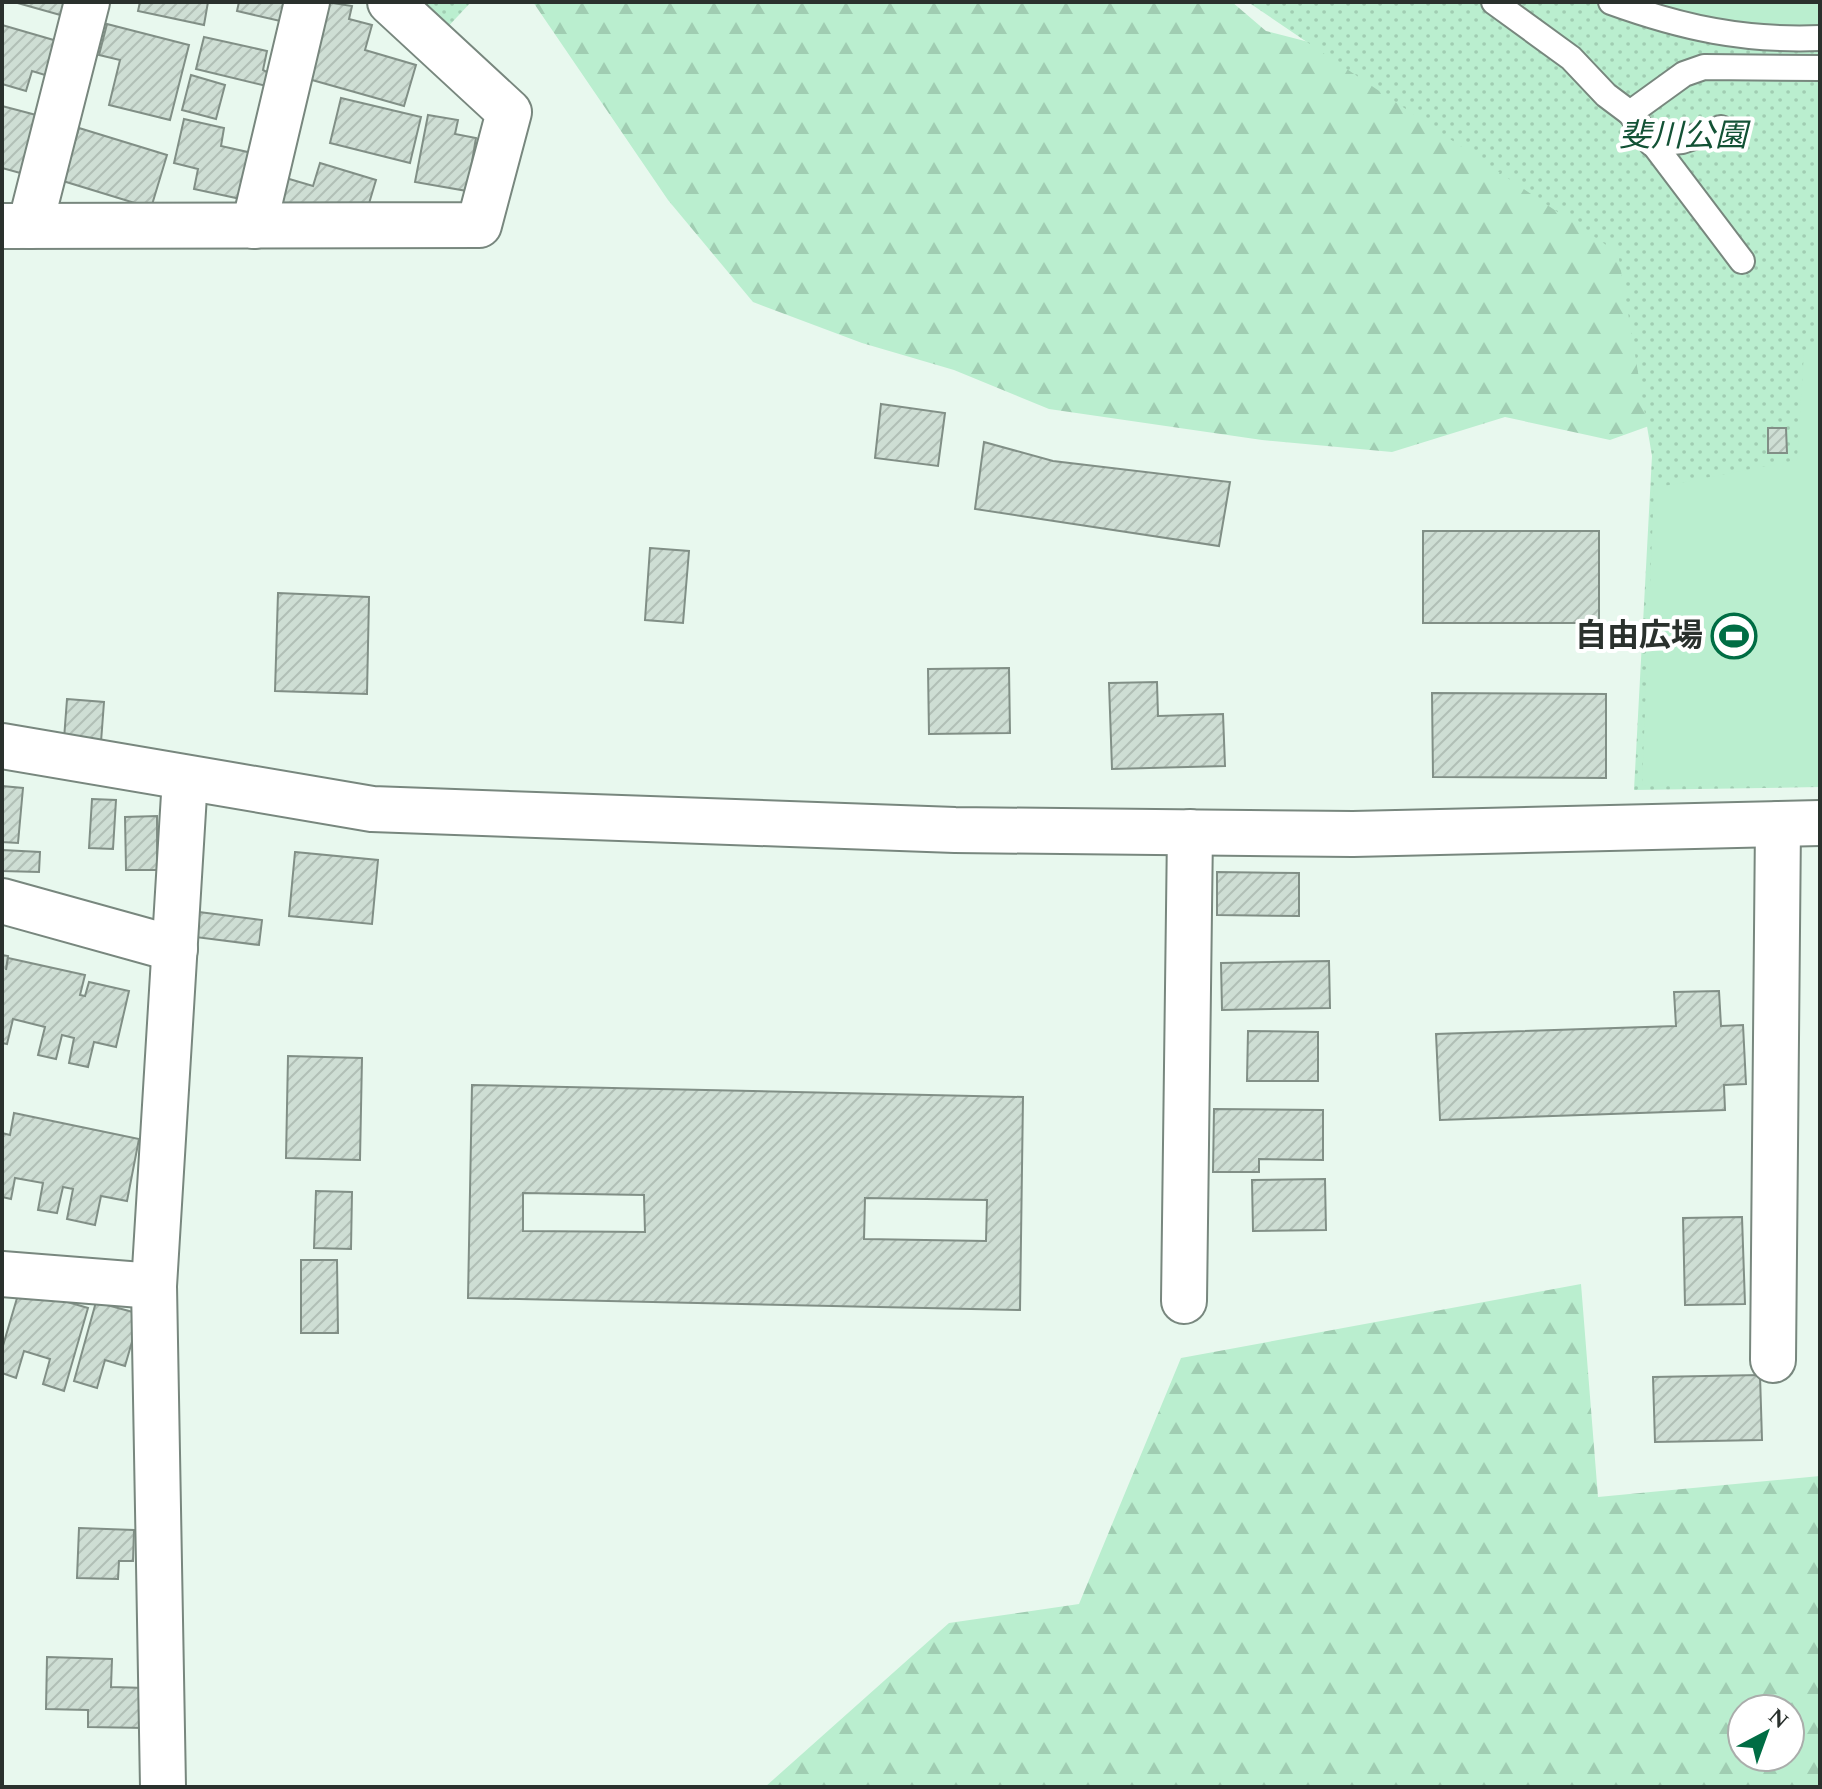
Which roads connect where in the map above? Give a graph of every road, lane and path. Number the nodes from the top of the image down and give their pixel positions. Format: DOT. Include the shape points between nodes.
graph roads {
  1 [pos="87,2"];
  2 [pos="307,2"];
  3 [pos="390,2"];
  4 [pos="1494,2"];
  5 [pos="1611,2"];
  6 [pos="1820,38"];
  7 [pos="1820,68"];
  8 [pos="1630,113"];
  9 [pos="1721,128"];
  10 [pos="1652,144"];
  11 [pos="16,226"];
  12 [pos="254,226"];
  13 [pos="1742,261"];
  14 [pos="2,746"];
  15 [pos="185,778"];
  16 [pos="1799,824"];
  17 [pos="1190,832"];
  18 [pos="2,901"];
  19 [pos="175,949"];
  20 [pos="2,1274"];
  21 [pos="154,1286"];
  22 [pos="1184,1301"];
  23 [pos="1773,1360"];
  24 [pos="163,1787"];
  1 -- 11 [label="street"];
  2 -- 12 [label="street"];
  3 -- 12 [label="street" via="509,112 479,225"];
  4 -- 8 [label="lane" via="1571,58"];
  5 -- 6 [label="lane" via="1738,37"];
  7 -- 8 [label="lane" via="1704,67 1684,74"];
  8 -- 10 [label="lane"];
  9 -- 10 [label="lane"];
  10 -- 13 [label="lane"];
  11 -- 12 [label="street"];
  14 -- 15 [label="street"];
  15 -- 17 [label="street" via="372,809 955,830"];
  15 -- 19 [label="street"];
  16 -- 17 [label="street" via="1353,834"];
  16 -- 23 [label="street"];
  17 -- 22 [label="street"];
  18 -- 19 [label="street"];
  19 -- 21 [label="street"];
  20 -- 21 [label="street"];
  21 -- 24 [label="street"];
}
